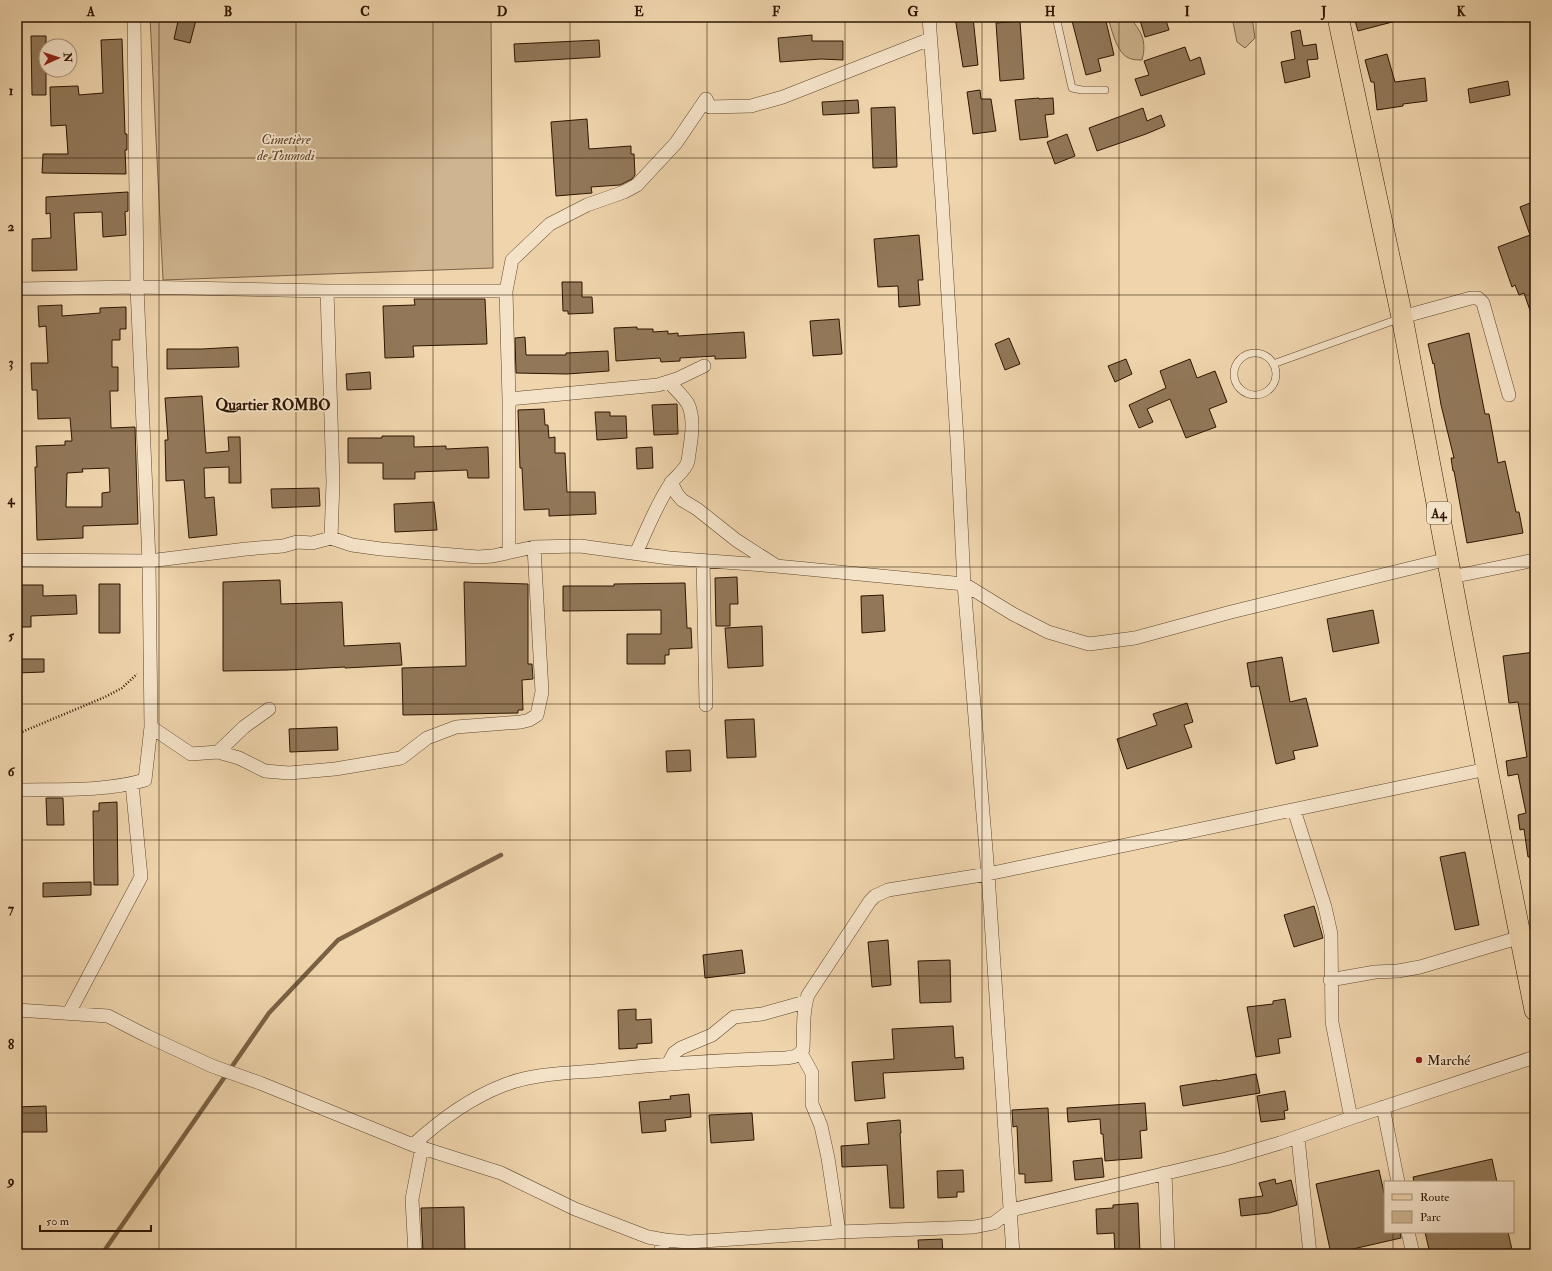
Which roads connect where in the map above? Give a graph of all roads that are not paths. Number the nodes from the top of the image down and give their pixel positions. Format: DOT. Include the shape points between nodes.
graph roads {
  1 [pos="134,17"];
  2 [pos="928,17"];
  3 [pos="1056,17"];
  4 [pos="1338,17"];
  5 [pos="930,39"];
  6 [pos="1105,90"];
  7 [pos="137,287"];
  8 [pos="17,289"];
  9 [pos="327,291"];
  10 [pos="506,291"];
  11 [pos="1402,317"];
  12 [pos="1273,364"];
  13 [pos="704,366"];
  14 [pos="670,382"];
  15 [pos="1509,395"];
  16 [pos="509,399"];
  17 [pos="671,482"];
  18 [pos="331,538"];
  19 [pos="534,547"];
  20 [pos="509,552"];
  21 [pos="636,553"];
  22 [pos="17,560"];
  23 [pos="1535,560"];
  24 [pos="149,561"];
  25 [pos="703,561"];
  26 [pos="776,566"];
  27 [pos="1450,568"];
  28 [pos="964,584"];
  29 [pos="706,705"];
  30 [pos="269,709"];
  31 [pos="151,727"];
  32 [pos="218,752"];
  33 [pos="1487,769"];
  34 [pos="132,784"];
  35 [pos="17,790"];
  36 [pos="1294,810"];
  37 [pos="988,874"];
  38 [pos="1520,937"];
  39 [pos="1330,980"];
  40 [pos="805,1002"];
  41 [pos="17,1010"];
  42 [pos="1535,1010"];
  43 [pos="69,1013"];
  44 [pos="801,1053"];
  45 [pos="1535,1057"];
  46 [pos="668,1064"];
  47 [pos="1383,1107"];
  48 [pos="1351,1118"];
  49 [pos="1298,1138"];
  50 [pos="418,1146"];
  51 [pos="1165,1173"];
  52 [pos="1398,1181"];
  53 [pos="1011,1210"];
  54 [pos="839,1232"];
  55 [pos="1408,1233"];
  56 [pos="665,1240"];
  57 [pos="415,1254"];
  58 [pos="658,1254"];
  59 [pos="1013,1254"];
  60 [pos="1168,1254"];
  61 [pos="1310,1254"];
  62 [pos="1413,1254"];
  1 -- 7 [label="street"];
  2 -- 5 [label="street"];
  3 -- 6 [label="lane" via="1072,88"];
  4 -- 11 [label="main road, A4"];
  5 -- 10 [label="street" via="783,97 751,106 710,108 706,99 676,143 637,185 587,205 550,224 512,260"];
  5 -- 28 [label="street" via="943,207"];
  7 -- 8 [label="street"];
  7 -- 9 [label="street"];
  7 -- 24 [label="street"];
  9 -- 10 [label="street"];
  9 -- 18 [label="street" via="333,482"];
  10 -- 16 [label="street"];
  11 -- 12 [label="lane"];
  11 -- 15 [label="street" via="1478,298 1483,303"];
  11 -- 27 [label="main road, A4"];
  12 -- 12 [label="lane" via="1262,354 1248,354 1237,364 1234,371 1237,385 1248,394 1262,394 1273,385 1276,378"];
  13 -- 14 [label="street"];
  14 -- 16 [label="street"];
  14 -- 17 [label="street" via="687,402 692,427 687,465"];
  16 -- 20 [label="street"];
  17 -- 21 [label="street"];
  17 -- 26 [label="street" via="679,497 726,533"];
  18 -- 20 [label="street" via="381,549 478,557"];
  18 -- 24 [label="street" via="312,543 297,542 282,546"];
  19 -- 20 [label="street"];
  19 -- 21 [label="street" via="580,546"];
  19 -- 32 [label="street" via="542,692 537,715 530,720 456,727 427,738 401,758 335,770 277,773"];
  21 -- 25 [label="street"];
  22 -- 24 [label="street"];
  23 -- 27 [label="street"];
  24 -- 31 [label="street"];
  25 -- 26 [label="street"];
  25 -- 29 [label="street"];
  26 -- 28 [label="street"];
  27 -- 28 [label="street" via="1231,612 1135,638 1089,644 1048,632"];
  27 -- 33 [label="main road, A4"];
  28 -- 37 [label="street"];
  30 -- 32 [label="street" via="244,727"];
  31 -- 32 [label="street" via="191,754"];
  31 -- 34 [label="street" via="145,780"];
  33 -- 36 [label="street"];
  33 -- 38 [label="main road, A4"];
  34 -- 35 [label="street" via="98,788"];
  34 -- 43 [label="street" via="141,876"];
  36 -- 37 [label="street"];
  36 -- 39 [label="street" via="1325,907 1332,950"];
  37 -- 40 [label="street" via="888,890 875,896"];
  37 -- 53 [label="street"];
  38 -- 39 [label="street" via="1420,967"];
  38 -- 42 [label="main road, A4"];
  39 -- 48 [label="street" via="1332,1022"];
  40 -- 44 [label="street"];
  40 -- 46 [label="street" via="762,1014 734,1017 712,1035 681,1048 674,1053"];
  41 -- 43 [label="street"];
  43 -- 50 [label="street" via="108,1016 212,1066 260,1082"];
  44 -- 46 [label="street" via="785,1058"];
  44 -- 54 [label="street" via="812,1073 812,1104 821,1126 828,1158"];
  45 -- 47 [label="street"];
  46 -- 50 [label="street" via="554,1074 504,1085 443,1119"];
  47 -- 48 [label="street"];
  47 -- 52 [label="street"];
  48 -- 49 [label="street"];
  49 -- 51 [label="street"];
  49 -- 61 [label="street"];
  50 -- 56 [label="street" via="501,1173 575,1209 648,1237"];
  50 -- 57 [label="street" via="412,1199"];
  51 -- 53 [label="street"];
  51 -- 60 [label="street"];
  53 -- 54 [label="street" via="994,1224 974,1227"];
  53 -- 59 [label="street"];
  54 -- 56 [label="street" via="688,1242"];
  55 -- 62 [label="street"];
  56 -- 58 [label="street"];
}
